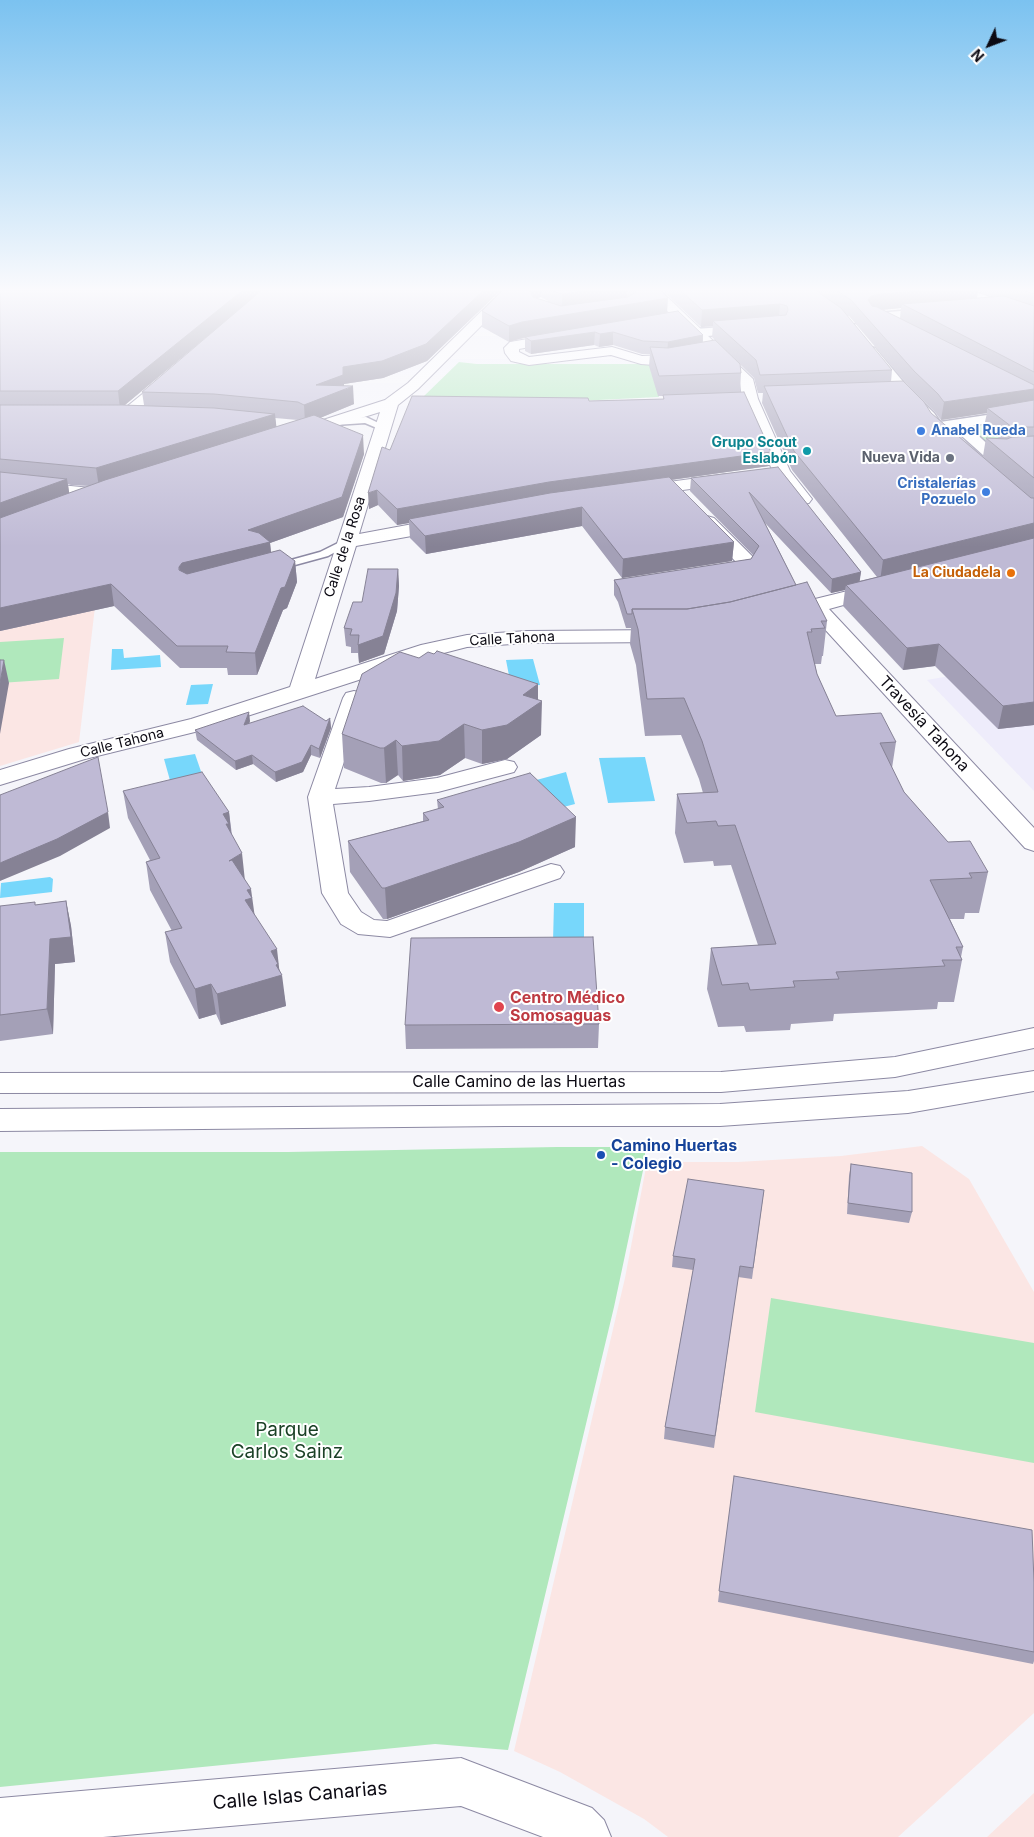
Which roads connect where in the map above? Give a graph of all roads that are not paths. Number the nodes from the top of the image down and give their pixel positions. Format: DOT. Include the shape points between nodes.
graph roads {
  1 [pos="173,376"];
  2 [pos="424,376"];
  3 [pos="742,376"];
  4 [pos="889,376"];
  5 [pos="885,394"];
  6 [pos="904,394"];
  7 [pos="750,399"];
  8 [pos="770,399"];
  9 [pos="732,400"];
  10 [pos="421,402"];
  11 [pos="391,403"];
  12 [pos="1034,412"];
  13 [pos="106,416"];
  14 [pos="125,416"];
  15 [pos="152,417"];
  16 [pos="335,422"];
  17 [pos="962,423"];
  18 [pos="384,428"];
  19 [pos="283,431"];
  20 [pos="996,451"];
  21 [pos="973,452"];
  22 [pos="782,472"];
  23 [pos="762,475"];
  24 [pos="742,477"];
  25 [pos="2,485"];
  26 [pos="120,488"];
  27 [pos="625,493"];
  28 [pos="102,494"];
  29 [pos="684,498"];
  30 [pos="67,506"];
  31 [pos="811,509"];
  32 [pos="462,520"];
  33 [pos="346,542"];
  34 [pos="262,570"];
  35 [pos="695,575"];
  36 [pos="877,584"];
  37 [pos="814,605"];
  38 [pos="762,620"];
  39 [pos="692,634"];
  40 [pos="361,678"];
  41 [pos="300,692"];
  42 [pos="505,767"];
  43 [pos="0,778"];
  44 [pos="320,797"];
  45 [pos="1034,843"];
  46 [pos="551,872"];
  47 [pos="1034,1038"];
  48 [pos="1034,1082"];
  49 [pos="0,1083"];
  50 [pos="0,1120"];
  51 [pos="0,1822"];
  52 [pos="587,1837"];
  1 -- 14 [label="street"];
  2 -- 11 [label="street"];
  3 -- 7 [label="street" via="748,382"];
  4 -- 6 [label="street"];
  5 -- 6 [label="street"];
  6 -- 17 [label="street" via="929,416 936,427"];
  7 -- 8 [label="street"];
  7 -- 9 [label="street"];
  7 -- 22 [label="street"];
  10 -- 11 [label="street"];
  11 -- 16 [label="street"];
  11 -- 18 [label="street, Calle de la Rosa"];
  12 -- 17 [label="street"];
  13 -- 14 [label="street"];
  14 -- 15 [label="street"];
  16 -- 18 [label="lane" via="366,420"];
  16 -- 19 [label="street" via="313,429"];
  17 -- 20 [label="street"];
  17 -- 20 [label="street" via="994,432"];
  18 -- 33 [label="street, Calle de la Rosa"];
  20 -- 21 [label="lane"];
  22 -- 23 [label="street"];
  22 -- 31 [label="street"];
  24 -- 29 [label="street"];
  25 -- 28 [label="street"];
  26 -- 28 [label="street"];
  27 -- 29 [label="street"];
  28 -- 30 [label="street"];
  29 -- 35 [label="street" via="746,561 741,568"];
  32 -- 33 [label="street"];
  33 -- 34 [label="lane" via="324,554"];
  33 -- 41 [label="street, Calle de la Rosa"];
  36 -- 37 [label="street"];
  37 -- 38 [label="street"];
  37 -- 45 [label="street, Travesía Tahona"];
  39 -- 40 [label="street, Calle Tahona" via="527,636 467,641 429,650"];
  40 -- 41 [label="street, Calle Tahona"];
  40 -- 44 [label="street"];
  41 -- 43 [label="street, Calle Tahona" via="198,724 76,754"];
  42 -- 44 [label="street" via="438,785"];
  44 -- 46 [label="street" via="335,893 351,918 368,928 390,929"];
  47 -- 49 [label="street, Calle Camino de las Huertas" via="895,1067 721,1082"];
  48 -- 50 [label="street, Calle Camino de las Huertas" via="908,1102 720,1116"];
  51 -- 52 [label="street, Calle Islas Canarias" via="461,1782 575,1825"];
}
